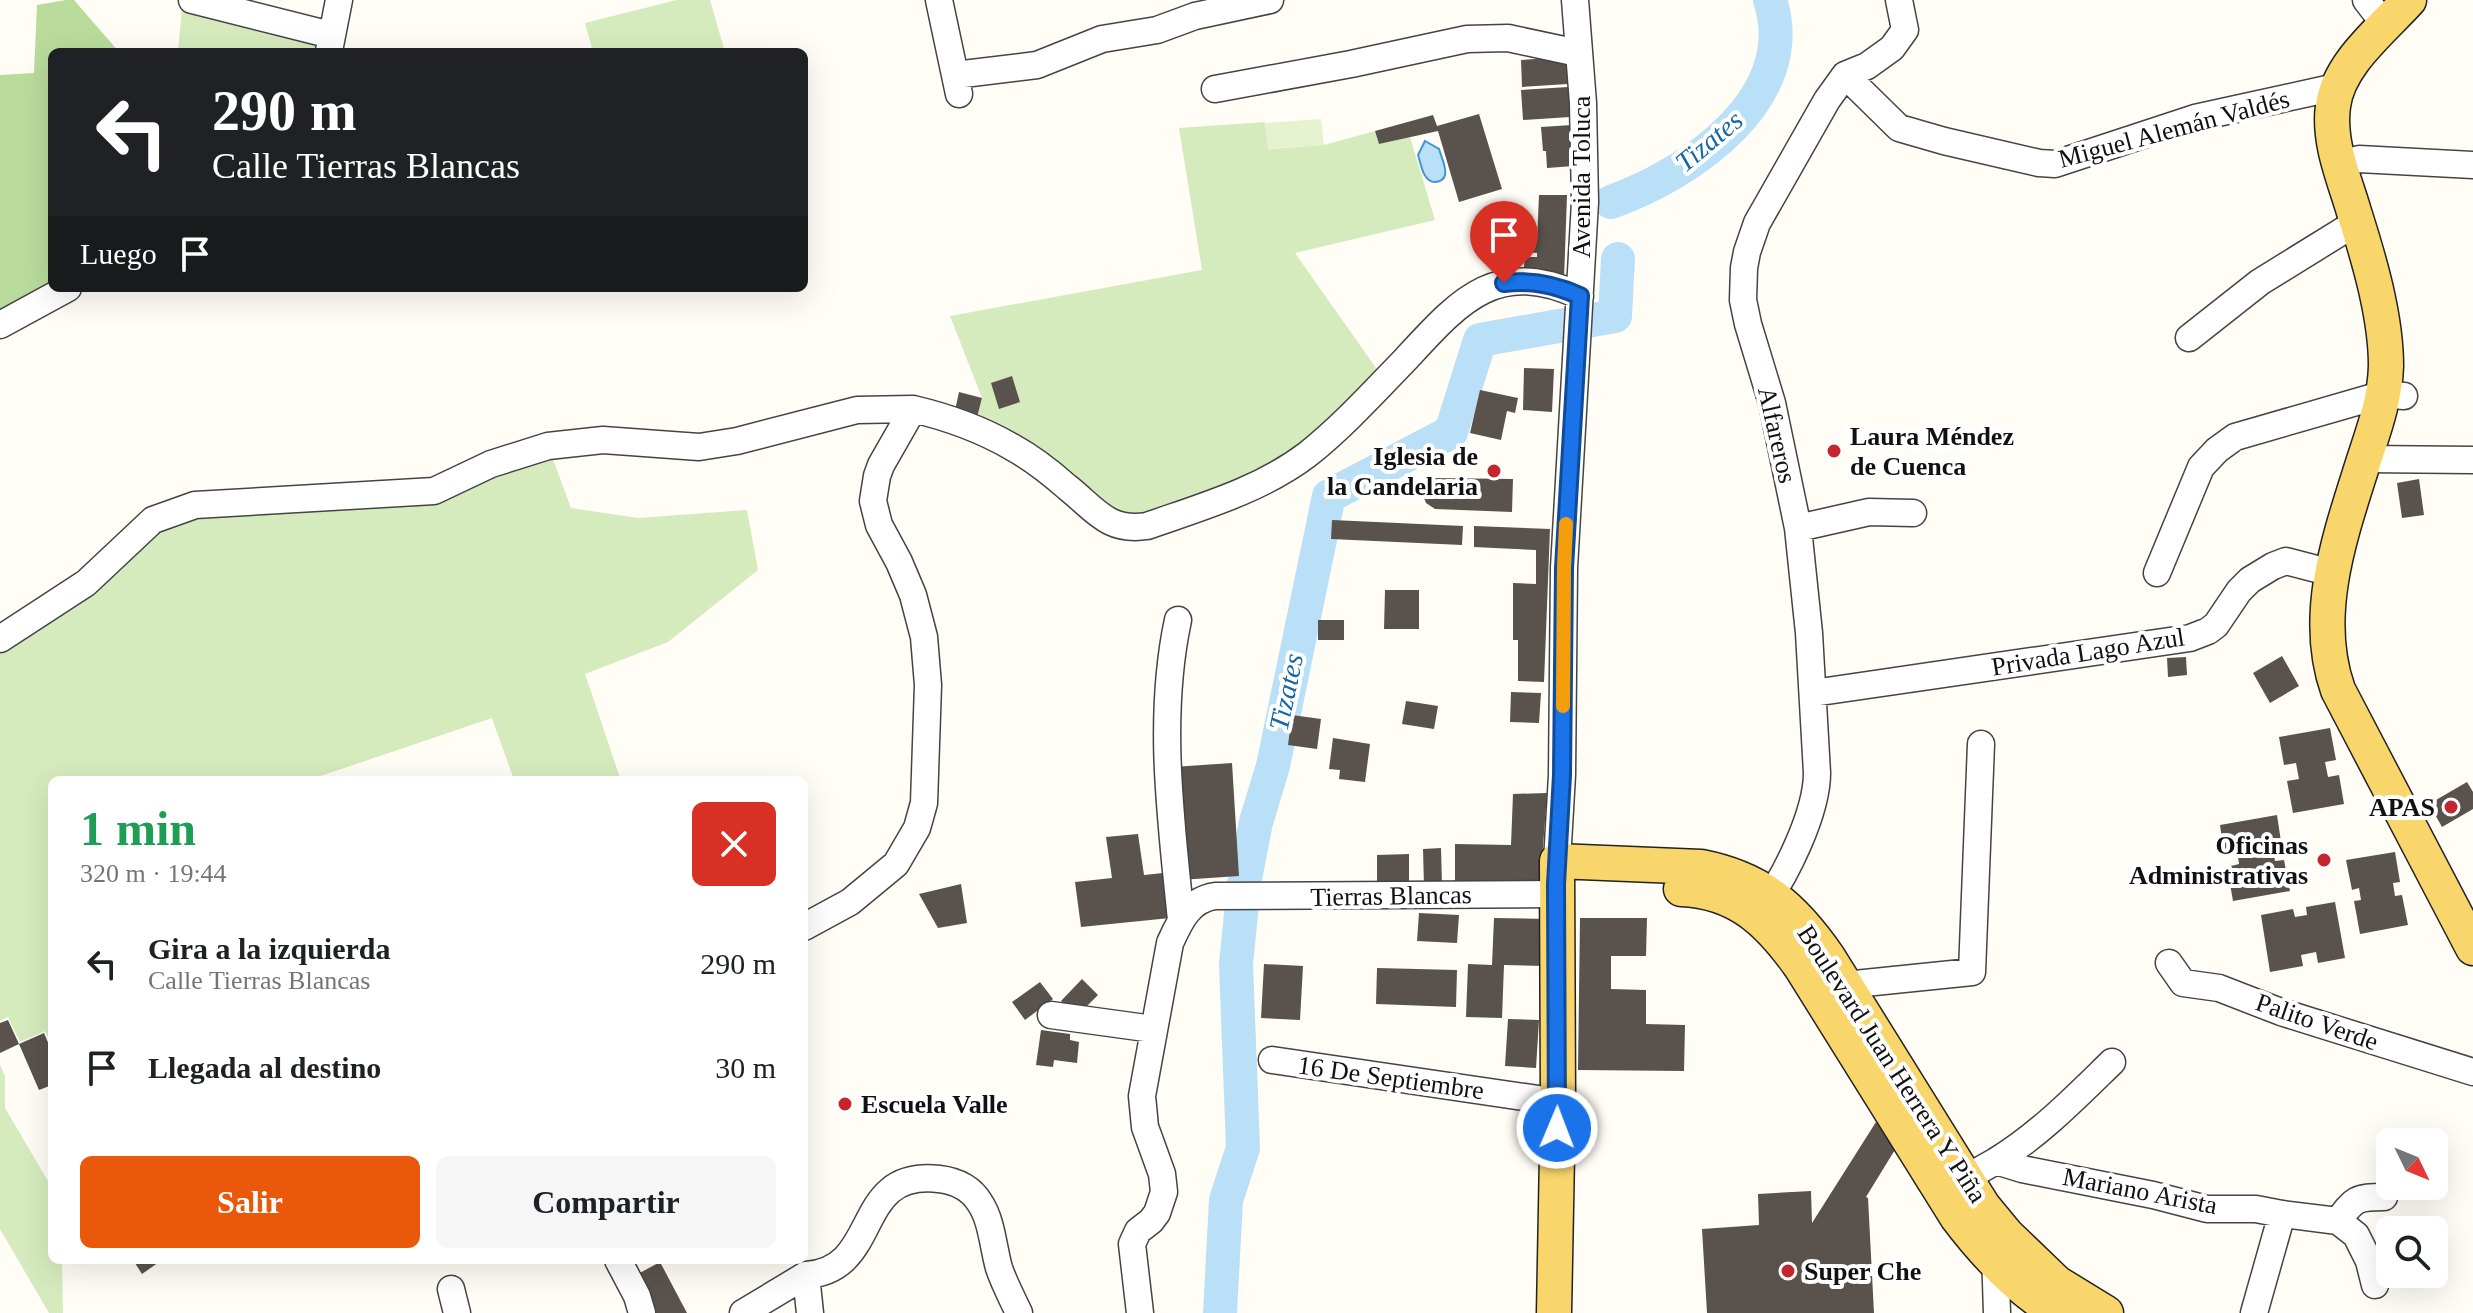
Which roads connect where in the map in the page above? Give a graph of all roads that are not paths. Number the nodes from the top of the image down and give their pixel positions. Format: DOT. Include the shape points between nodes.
graph roads {
  1 [pos="192,0"];
  2 [pos="339,0"];
  3 [pos="939,0"];
  4 [pos="1270,0"];
  5 [pos="1575,0"];
  6 [pos="1899,0"];
  7 [pos="2409,0"];
  8 [pos="2436,0"];
  9 [pos="2376,13"];
  10 [pos="330,43"];
  11 [pos="1578,53"];
  12 [pos="1845,75"];
  13 [pos="2336,87"];
  14 [pos="1215,89"];
  15 [pos="2349,161"];
  16 [pos="2473,165"];
  17 [pos="2357,222"];
  18 [pos="61,292"];
  19 [pos="1579,314"];
  20 [pos="0,325"];
  21 [pos="2189,338"];
  22 [pos="2394,395"];
  23 [pos="913,409"];
  24 [pos="2375,459"];
  25 [pos="2473,460"];
  26 [pos="1913,513"];
  27 [pos="1798,528"];
  28 [pos="2157,573"];
  29 [pos="2332,573"];
  30 [pos="1178,620"];
  31 [pos="0,639"];
  32 [pos="1813,693"];
  33 [pos="1981,744"];
  34 [pos="1557,880"];
  35 [pos="2473,899"];
  36 [pos="1764,905"];
  37 [pos="1181,920"];
  38 [pos="808,925"];
  39 [pos="2473,948"];
  40 [pos="2169,963"];
  41 [pos="1845,985"];
  42 [pos="1051,1015"];
  43 [pos="1153,1029"];
  44 [pos="1272,1060"];
  45 [pos="2112,1062"];
  46 [pos="2473,1072"];
  47 [pos="1558,1102"];
  48 [pos="1996,1161"];
  49 [pos="1966,1178"];
  50 [pos="2376,1197"];
  51 [pos="2282,1214"];
  52 [pos="1995,1221"];
  53 [pos="2338,1221"];
  54 [pos="1995,1262"];
  55 [pos="620,1264"];
  56 [pos="806,1275"];
  57 [pos="2375,1285"];
  58 [pos="642,1313"];
  59 [pos="743,1313"];
  60 [pos="810,1313"];
  61 [pos="1019,1313"];
  62 [pos="1140,1313"];
  63 [pos="1554,1313"];
  64 [pos="1997,1313"];
  65 [pos="2058,1313"];
  66 [pos="2106,1313"];
  67 [pos="2254,1313"];
  1 -- 10 [label="street"];
  2 -- 10 [label="street"];
  3 -- 4 [label="street" via="957,85 1037,65 1102,39"];
  5 -- 11 [label="street, Avenida Toluca"];
  6 -- 12 [label="street, Alfareros" via="1905,30 1892,48"];
  7 -- 9 [label="main road"];
  8 -- 15 [label="main road" via="2360,83"];
  9 -- 13 [label="main road"];
  11 -- 14 [label="street" via="1508,38 1467,39"];
  11 -- 19 [label="street, Avenida Toluca" via="1585,202"];
  12 -- 13 [label="street, Miguel Alemán Valdés" via="1899,128 2055,164 2195,118"];
  12 -- 27 [label="street, Alfareros" via="1757,223 1744,268 1743,300 1772,403"];
  13 -- 15 [label="main road" via="2332,130"];
  15 -- 16 [label="street"];
  15 -- 17 [label="main road"];
  15 -- 22 [label="main road" via="2392,266 2407,361"];
  17 -- 21 [label="street" via="2260,282"];
  17 -- 22 [label="main road"];
  18 -- 20 [label="street"];
  19 -- 23 [label="street" via="1565,289 1535,282 1504,283 1474,294 1449,312 1347,420 1305,456 1231,496 1135,528 1100,517 1010,445"];
  19 -- 34 [label="street, Avenida Toluca" via="1564,568"];
  22 -- 24 [label="main road" via="2376,427"];
  22 -- 28 [label="street" via="2225,443 2201,467"];
  23 -- 31 [label="street" via="857,410 699,447 603,440 548,446 491,464 434,491 195,505 153,520 86,583"];
  23 -- 38 [label="street" via="881,465 873,501 910,587 924,637 924,803 917,828 896,864 850,902"];
  24 -- 25 [label="street"];
  24 -- 29 [label="main road"];
  24 -- 35 [label="main road" via="2349,593 2350,661"];
  26 -- 27 [label="street" via="1869,512"];
  27 -- 32 [label="street, Alfareros"];
  29 -- 32 [label="street, Privada Lago Azul" via="2286,561 2273,566 2239,591 2216,625 2190,638"];
  29 -- 39 [label="main road" via="2326,631 2338,690"];
  30 -- 37 [label="street" via="1166,713"];
  32 -- 36 [label="street, Alfareros" via="1815,804"];
  33 -- 41 [label="street" via="1972,972"];
  34 -- 36 [label="main road, Boulevard Juan Herrera Y Piña" via="1701,867 1738,877"];
  34 -- 37 [label="street, Tierras Blancas" via="1207,898"];
  34 -- 47 [label="main road, Avenida Toluca"];
  36 -- 41 [label="main road, Boulevard Juan Herrera Y Piña" via="1803,923"];
  36 -- 54 [label="main road, Boulevard Juan Herrera Y Piña" via="1778,936 1957,1217"];
  37 -- 43 [label="street" via="1170,943"];
  40 -- 46 [label="street, Palito Verde" via="2183,983 2219,988"];
  41 -- 49 [label="main road, Boulevard Juan Herrera Y Piña"];
  42 -- 43 [label="street"];
  43 -- 62 [label="street" via="1142,1096 1145,1127 1164,1192 1157,1213 1132,1244"];
  44 -- 47 [label="street, 16 De Septiembre"];
  45 -- 48 [label="street"];
  47 -- 63 [label="main road, Avenida Toluca"];
  48 -- 49 [label="street"];
  48 -- 51 [label="street, Mariano Arista" via="2207,1209"];
  49 -- 52 [label="main road, Boulevard Juan Herrera Y Piña"];
  50 -- 53 [label="street" via="2351,1203"];
  51 -- 53 [label="street, Mariano Arista"];
  51 -- 67 [label="street"];
  52 -- 54 [label="street"];
  52 -- 66 [label="main road, Boulevard Juan Herrera Y Piña" via="2057,1283"];
  53 -- 57 [label="street" via="2356,1235"];
  54 -- 64 [label="street"];
  54 -- 65 [label="main road, Boulevard Juan Herrera Y Piña"];
  55 -- 58 [label="street"];
  56 -- 59 [label="street"];
  56 -- 60 [label="street"];
  56 -- 61 [label="street" via="846,1260 895,1186 910,1179 949,1181 967,1189 985,1211 999,1267"];
}
